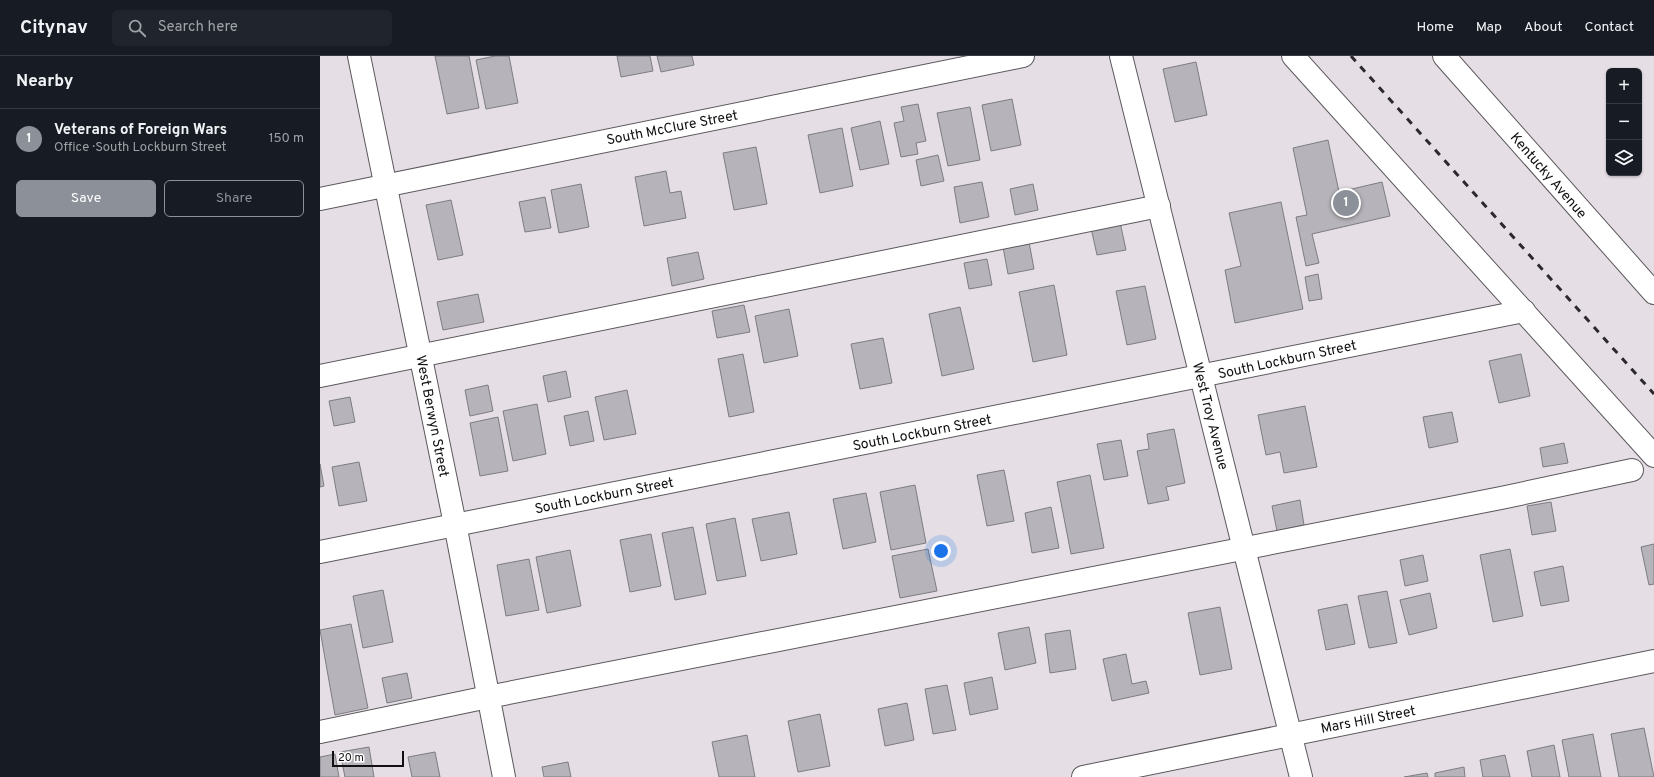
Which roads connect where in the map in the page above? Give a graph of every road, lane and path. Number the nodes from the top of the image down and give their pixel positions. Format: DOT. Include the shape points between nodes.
graph roads {
  1 [pos="359,56"];
  2 [pos="1023,56"];
  3 [pos="1121,56"];
  4 [pos="1293,56"];
  5 [pos="1444,56"];
  6 [pos="386,185"];
  7 [pos="320,199"];
  8 [pos="1159,206"];
  9 [pos="1653,291"];
  10 [pos="1524,311"];
  11 [pos="421,355"];
  12 [pos="320,376"];
  13 [pos="1202,377"];
  14 [pos="1654,456"];
  15 [pos="1632,470"];
  16 [pos="455,524"];
  17 [pos="1244,548"];
  18 [pos="320,552"];
  19 [pos="1654,661"];
  20 [pos="488,697"];
  21 [pos="320,732"];
  22 [pos="1290,735"];
  23 [pos="504,777"];
  24 [pos="1083,777"];
  25 [pos="1301,777"];
  1 -- 6 [label="street, West Berwyn Street"];
  2 -- 6 [label="street, South McClure Street"];
  3 -- 8 [label="street, West Troy Avenue"];
  4 -- 10 [label="street"];
  5 -- 9 [label="street, Kentucky Avenue"];
  6 -- 7 [label="street, South McClure Street"];
  6 -- 11 [label="street, West Berwyn Street"];
  8 -- 11 [label="street"];
  8 -- 13 [label="street, West Troy Avenue"];
  10 -- 13 [label="street, South Lockburn Street"];
  10 -- 14 [label="street"];
  11 -- 12 [label="street"];
  11 -- 16 [label="street, West Berwyn Street"];
  13 -- 16 [label="street, South Lockburn Street"];
  13 -- 17 [label="street, West Troy Avenue"];
  15 -- 17 [label="street"];
  16 -- 18 [label="street, South Lockburn Street"];
  16 -- 20 [label="street, West Berwyn Street"];
  17 -- 20 [label="street"];
  17 -- 22 [label="street, West Troy Avenue"];
  19 -- 22 [label="street, Mars Hill Street"];
  20 -- 21 [label="street"];
  20 -- 23 [label="street, West Berwyn Street"];
  22 -- 24 [label="street, Mars Hill Street"];
  22 -- 25 [label="street, West Troy Avenue"];
}
